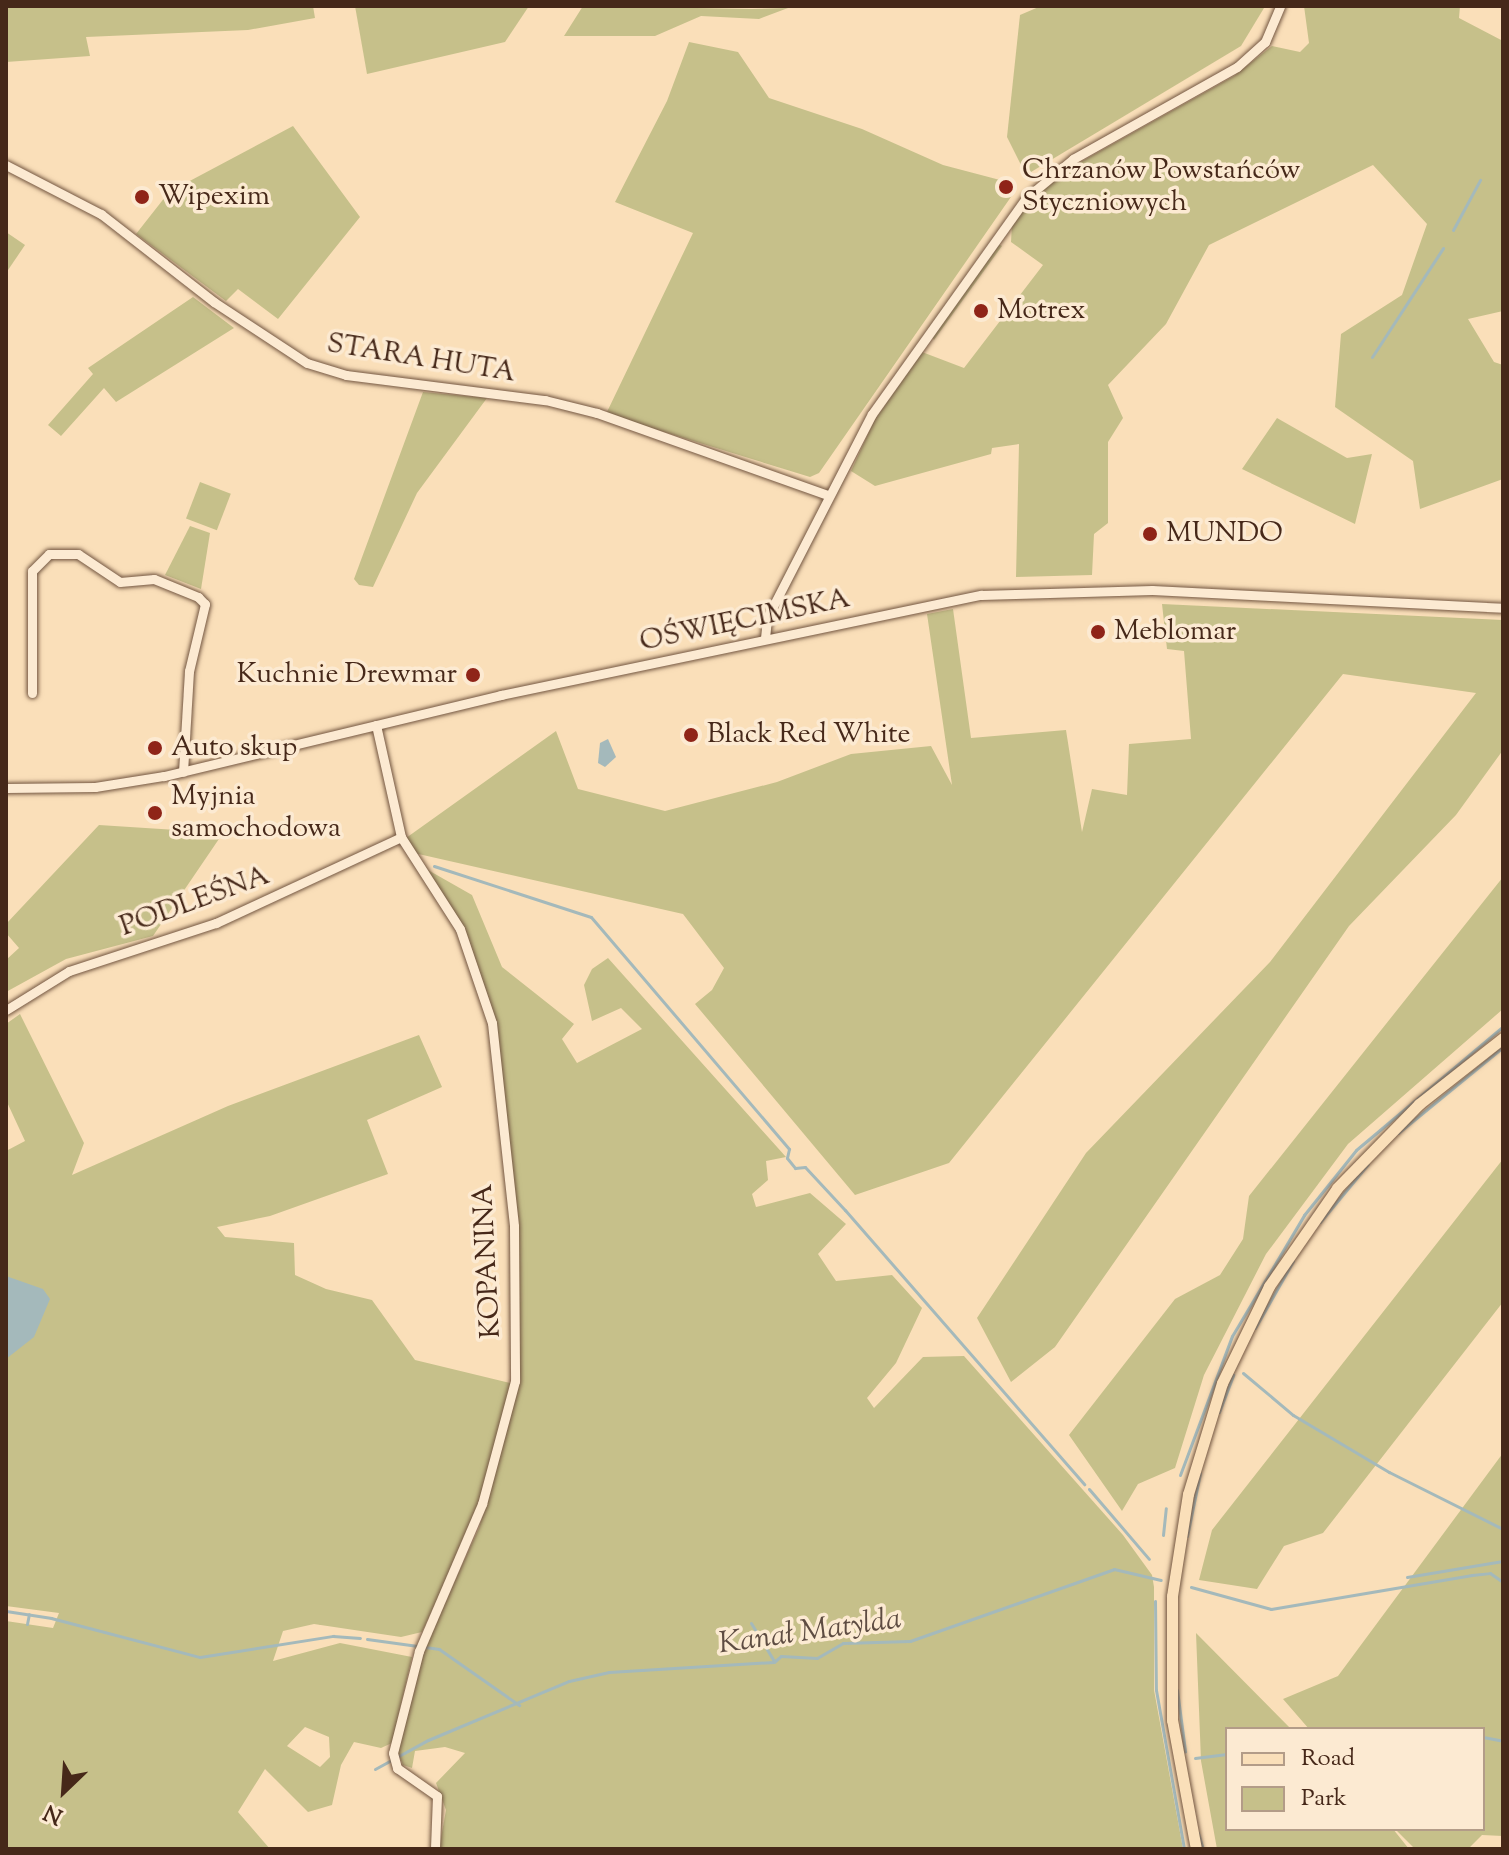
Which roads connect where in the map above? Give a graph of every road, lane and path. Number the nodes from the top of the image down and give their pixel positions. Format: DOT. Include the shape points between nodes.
graph roads {
  1 [pos="1280,6"];
  2 [pos="6,165"];
  3 [pos="827,495"];
  4 [pos="1503,608"];
  5 [pos="765,638"];
  6 [pos="32,693"];
  7 [pos="376,725"];
  8 [pos="183,772"];
  9 [pos="6,788"];
  10 [pos="401,837"];
  11 [pos="6,1010"];
  12 [pos="1503,1038"];
  13 [pos="435,1849"];
  14 [pos="1196,1849"];
  1 -- 3 [label="street" via="1265,42 1237,67 1073,159 1026,198 894,379"];
  2 -- 3 [label="street, STARA HUTA" via="101,214 214,302 307,363 346,375 571,407"];
  3 -- 5 [label="street" via="767,618"];
  4 -- 5 [label="street, OŚWIĘCIMSKA" via="1152,590 1029,592 926,605"];
  5 -- 7 [label="street, OŚWIĘCIMSKA"];
  6 -- 8 [label="street" via="32,571 49,554 78,554 120,582 154,579 198,597 205,604 189,671"];
  7 -- 8 [label="street, OŚWIĘCIMSKA"];
  7 -- 10 [label="street, KOPANINA"];
  8 -- 9 [label="street, OŚWIĘCIMSKA" via="95,787"];
  10 -- 11 [label="street, PODLEŚNA" via="216,923 77,968"];
  10 -- 13 [label="street, KOPANINA" via="460,929 492,1023 514,1226 515,1381 482,1504 419,1651 394,1758 437,1796"];
  12 -- 14 [label="main road" via="1391,1130 1337,1188 1288,1254 1238,1346 1209,1418 1172,1596 1172,1720"];
}
